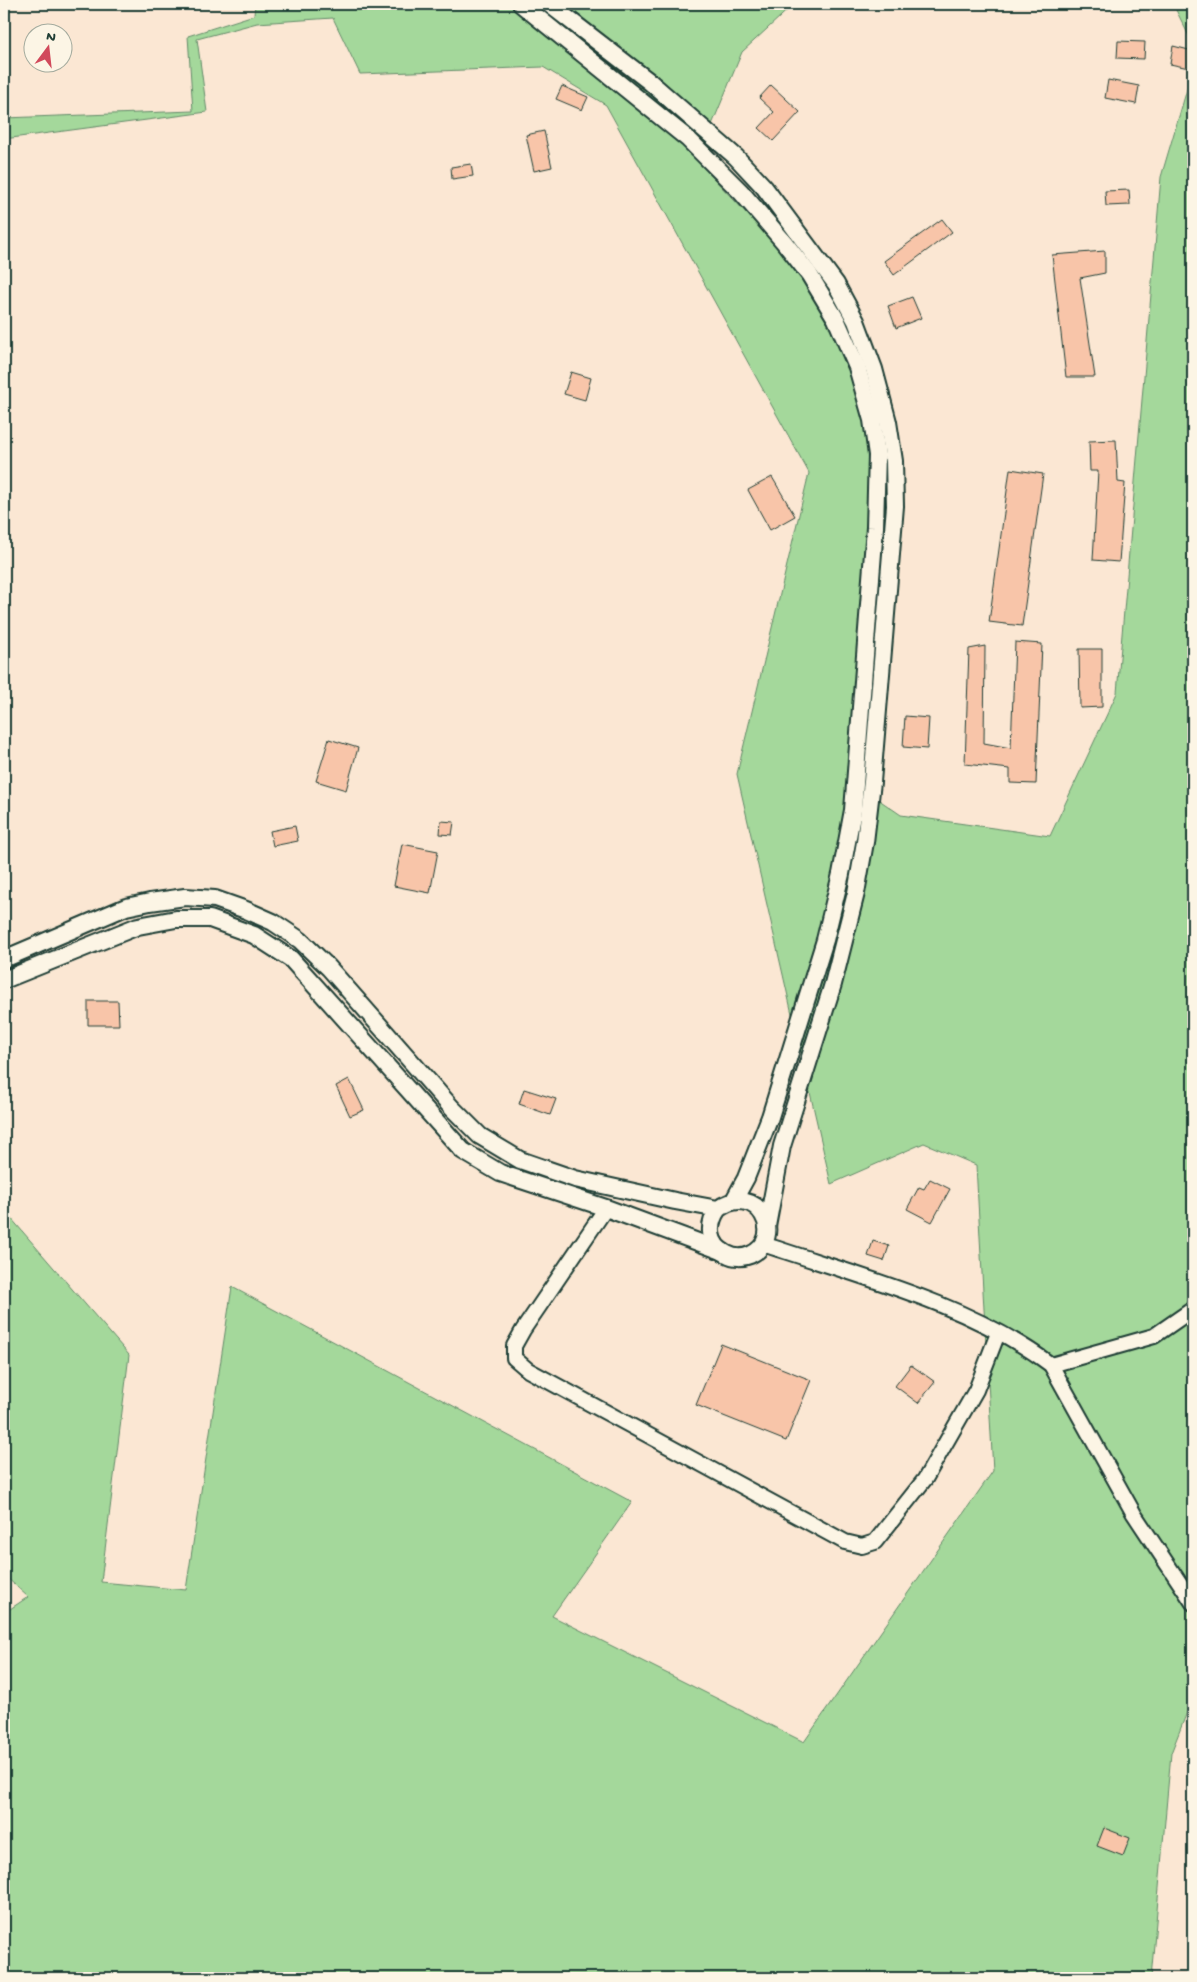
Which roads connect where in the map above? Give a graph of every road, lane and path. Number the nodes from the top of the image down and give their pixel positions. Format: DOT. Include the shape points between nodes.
graph roads {
  1 [pos="521,4"];
  2 [pos="549,4"];
  3 [pos="4,959"];
  4 [pos="4,980"];
  5 [pos="734,1200"];
  6 [pos="606,1208"];
  7 [pos="718,1209"];
  8 [pos="767,1226"];
  9 [pos="763,1244"];
  10 [pos="722,1251"];
  11 [pos="1193,1309"];
  12 [pos="998,1333"];
  13 [pos="1051,1365"];
  14 [pos="1193,1603"];
  1 -- 5 [label="street" via="688,140 741,192 784,242 809,274 836,319 858,367 872,420 876,455 875,528 853,810 825,940 770,1117"];
  2 -- 8 [label="street" via="676,104 736,157 764,187 830,276 856,320 874,368 888,422 894,461 895,506 865,842 833,984 782,1146"];
  3 -- 7 [label="street" via="126,908 185,896 215,899 274,922 300,940 480,1136 520,1160 575,1179"];
  4 -- 6 [label="street" via="138,926 176,919 210,918 254,935 291,958 462,1151 500,1174"];
  5 -- 7 [label="street"];
  5 -- 8 [label="street" via="753,1204 765,1217"];
  6 -- 10 [label="street"];
  6 -- 12 [label="street" via="523,1330 514,1346 514,1358 528,1370 845,1542 862,1546 875,1542 925,1479 976,1390"];
  7 -- 10 [label="street" via="710,1226 711,1236"];
  8 -- 9 [label="street"];
  9 -- 10 [label="street" via="748,1256 730,1256"];
  9 -- 12 [label="street" via="931,1300"];
  11 -- 13 [label="street" via="1154,1336"];
  12 -- 13 [label="street" via="1028,1348"];
  13 -- 14 [label="street" via="1134,1514"];
}
